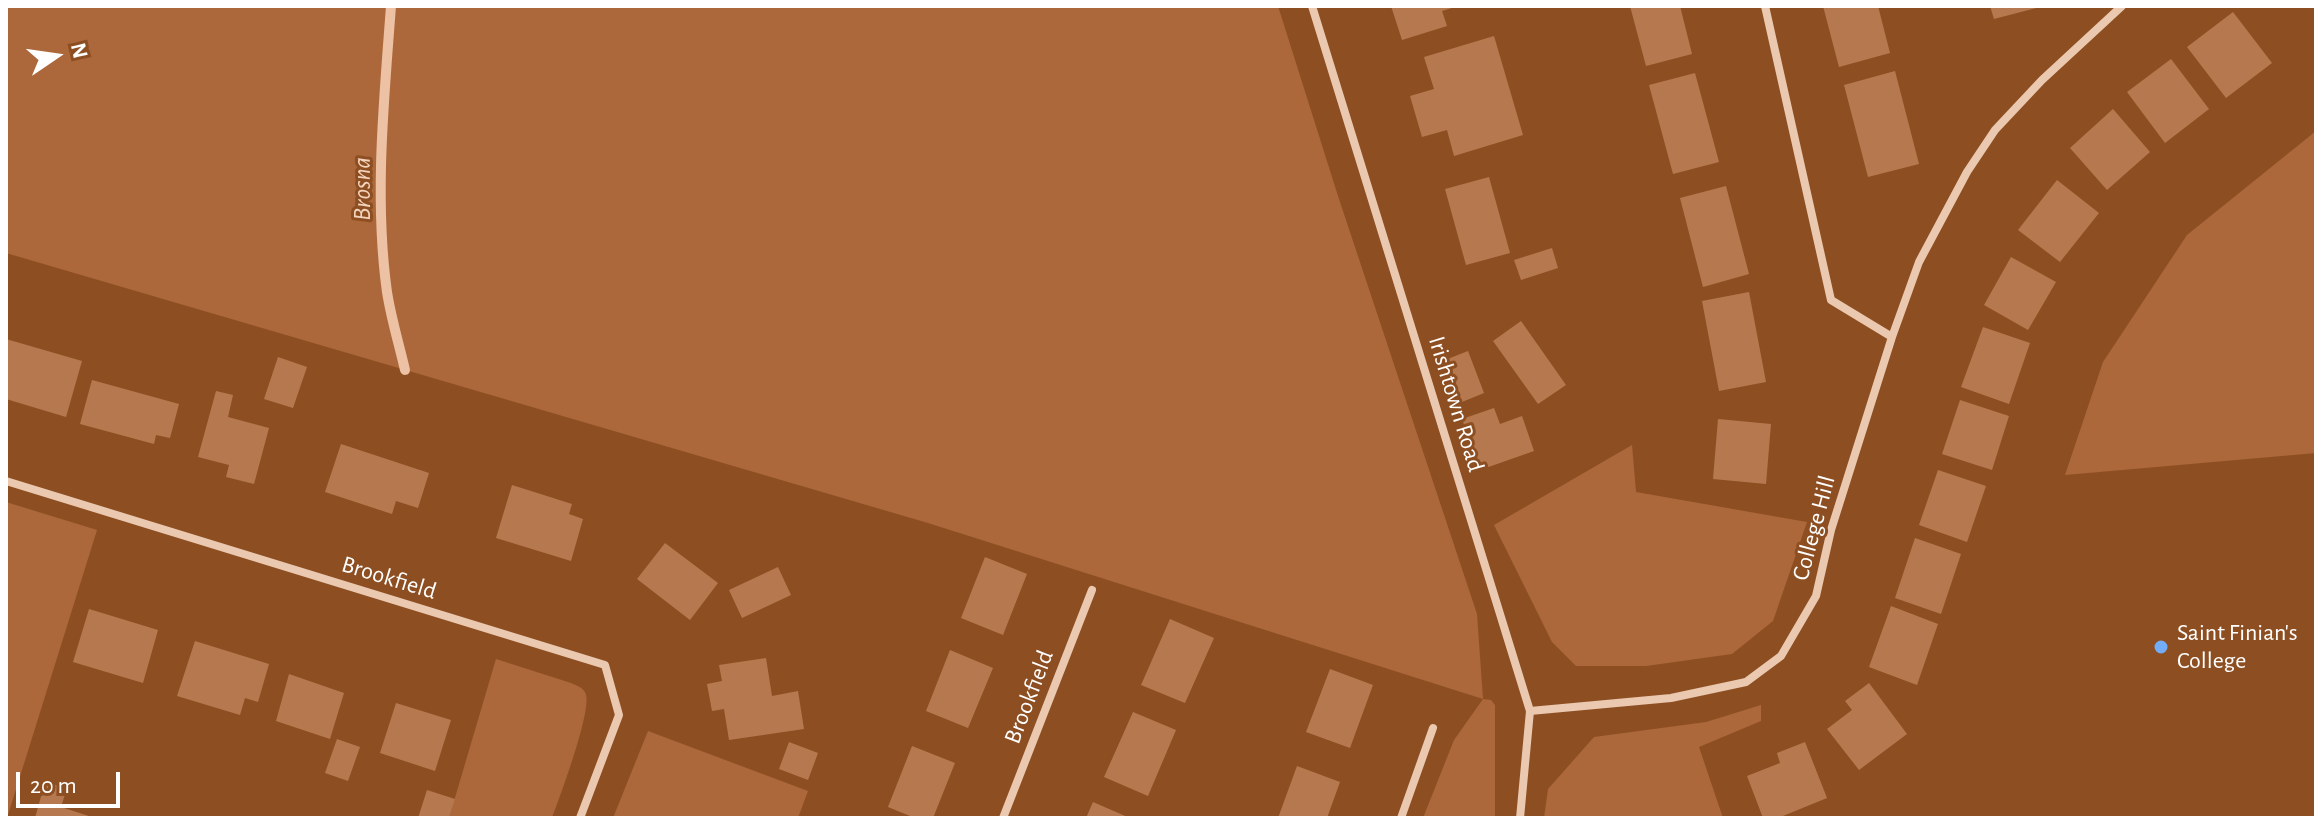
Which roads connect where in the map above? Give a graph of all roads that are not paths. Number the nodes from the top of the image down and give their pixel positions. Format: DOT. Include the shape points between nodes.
graph roads {
  1 [pos="1312,6"];
  2 [pos="1765,6"];
  3 [pos="2122,6"];
  4 [pos="1892,337"];
  5 [pos="6,481"];
  6 [pos="1092,590"];
  7 [pos="1530,711"];
  8 [pos="1433,728"];
  9 [pos="580,818"];
  10 [pos="1003,818"];
  11 [pos="1401,818"];
  12 [pos="1520,818"];
  1 -- 7 [label="street, Irishtown Road"];
  2 -- 4 [label="street" via="1831,300"];
  3 -- 4 [label="street, College Hill" via="1995,130 1919,262"];
  4 -- 7 [label="street, College Hill" via="1831,530 1816,596 1781,656 1746,682 1671,698"];
  5 -- 9 [label="street, Brookfield" via="605,665 619,715"];
  6 -- 10 [label="street, Brookfield"];
  7 -- 12 [label="street, Irishtown Road"];
  8 -- 11 [label="street"];
}
